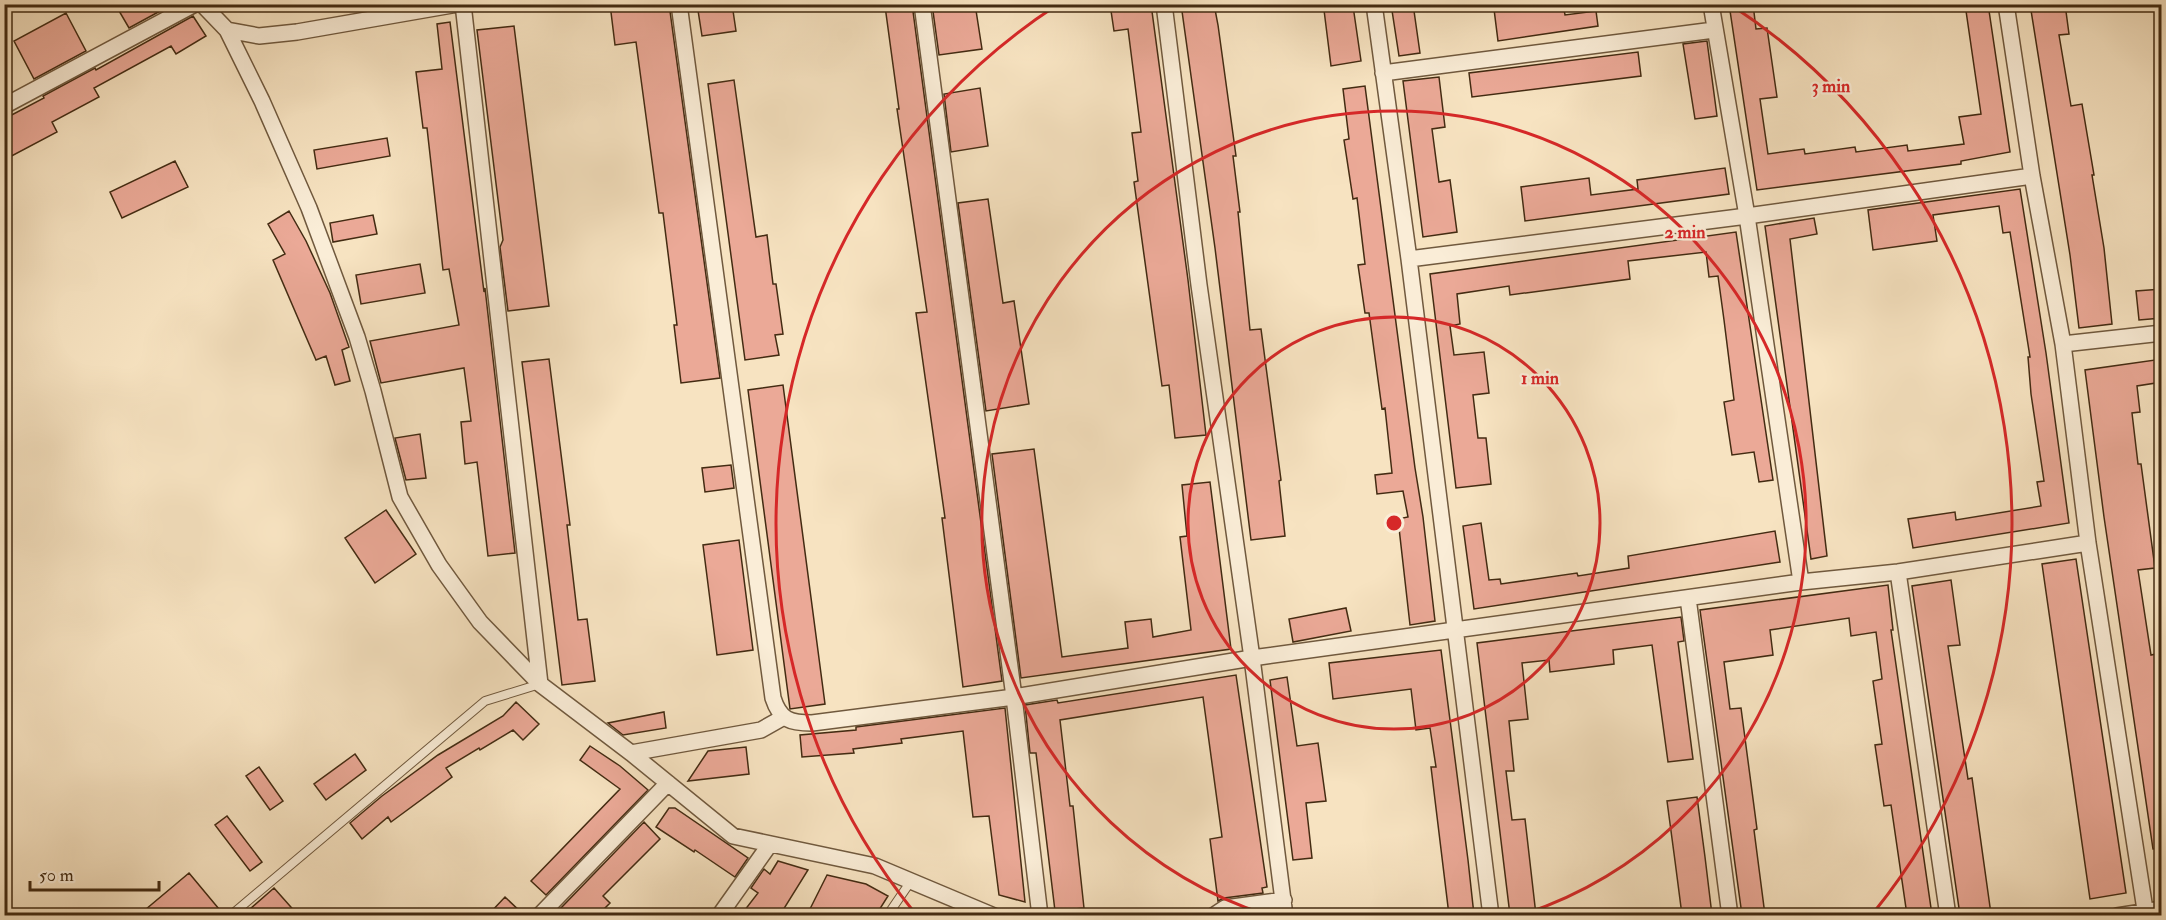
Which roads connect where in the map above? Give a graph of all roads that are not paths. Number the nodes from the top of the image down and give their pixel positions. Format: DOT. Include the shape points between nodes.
graph roads {
  1 [pos="195,4"];
  2 [pos="202,4"];
  3 [pos="458,4"];
  4 [pos="464,4"];
  5 [pos="679,4"];
  6 [pos="922,4"];
  7 [pos="1164,4"];
  8 [pos="1374,4"];
  9 [pos="1710,4"];
  10 [pos="2006,4"];
  11 [pos="227,30"];
  12 [pos="1714,30"];
  13 [pos="1383,73"];
  14 [pos="4,106"];
  15 [pos="2032,176"];
  16 [pos="1747,216"];
  17 [pos="1409,259"];
  18 [pos="2162,333"];
  19 [pos="2063,344"];
  20 [pos="2088,543"];
  21 [pos="1898,572"];
  22 [pos="1801,582"];
  23 [pos="1688,598"];
  24 [pos="1454,630"];
  25 [pos="1252,658"];
  26 [pos="540,684"];
  27 [pos="1014,697"];
  28 [pos="784,717"];
  29 [pos="631,753"];
  30 [pos="668,783"];
  31 [pos="771,844"];
  32 [pos="911,881"];
  33 [pos="1285,908"];
  34 [pos="2162,909"];
  35 [pos="2146,913"];
  36 [pos="230,915"];
  37 [pos="539,915"];
  38 [pos="719,915"];
  39 [pos="887,915"];
  40 [pos="994,915"];
  41 [pos="1040,915"];
  42 [pos="1213,915"];
  43 [pos="1491,915"];
  44 [pos="1730,915"];
  45 [pos="1948,915"];
  46 [pos="2117,915"];
  1 -- 14 [label="street"];
  2 -- 11 [label="street"];
  3 -- 11 [label="street" via="297,32 259,36"];
  4 -- 26 [label="street"];
  5 -- 28 [label="street" via="772,698"];
  6 -- 27 [label="street"];
  7 -- 25 [label="street"];
  8 -- 13 [label="street"];
  9 -- 12 [label="street"];
  10 -- 15 [label="street"];
  11 -- 26 [label="street" via="309,208 345,300 400,497 439,564 480,622"];
  12 -- 13 [label="street"];
  12 -- 16 [label="street"];
  13 -- 17 [label="street"];
  15 -- 16 [label="street"];
  15 -- 19 [label="street"];
  16 -- 17 [label="street"];
  16 -- 22 [label="street"];
  17 -- 24 [label="street"];
  18 -- 19 [label="street"];
  19 -- 20 [label="street"];
  20 -- 21 [label="street"];
  20 -- 35 [label="street"];
  21 -- 22 [label="street"];
  21 -- 45 [label="street"];
  22 -- 23 [label="street"];
  23 -- 24 [label="street"];
  23 -- 44 [label="street"];
  24 -- 25 [label="street"];
  24 -- 43 [label="street"];
  25 -- 27 [label="street"];
  25 -- 33 [label="street"];
  26 -- 29 [label="street"];
  26 -- 36 [label="lane" via="485,701"];
  27 -- 28 [label="street" via="812,723 794,723"];
  27 -- 41 [label="street"];
  28 -- 29 [label="street" via="761,730"];
  29 -- 30 [label="street"];
  30 -- 31 [label="street" via="733,836"];
  30 -- 37 [label="street"];
  31 -- 32 [label="street" via="874,866"];
  31 -- 38 [label="street"];
  32 -- 39 [label="lane"];
  32 -- 40 [label="street"];
  33 -- 42 [label="street" via="1225,908"];
  34 -- 35 [label="street"];
  35 -- 46 [label="street"];
}
